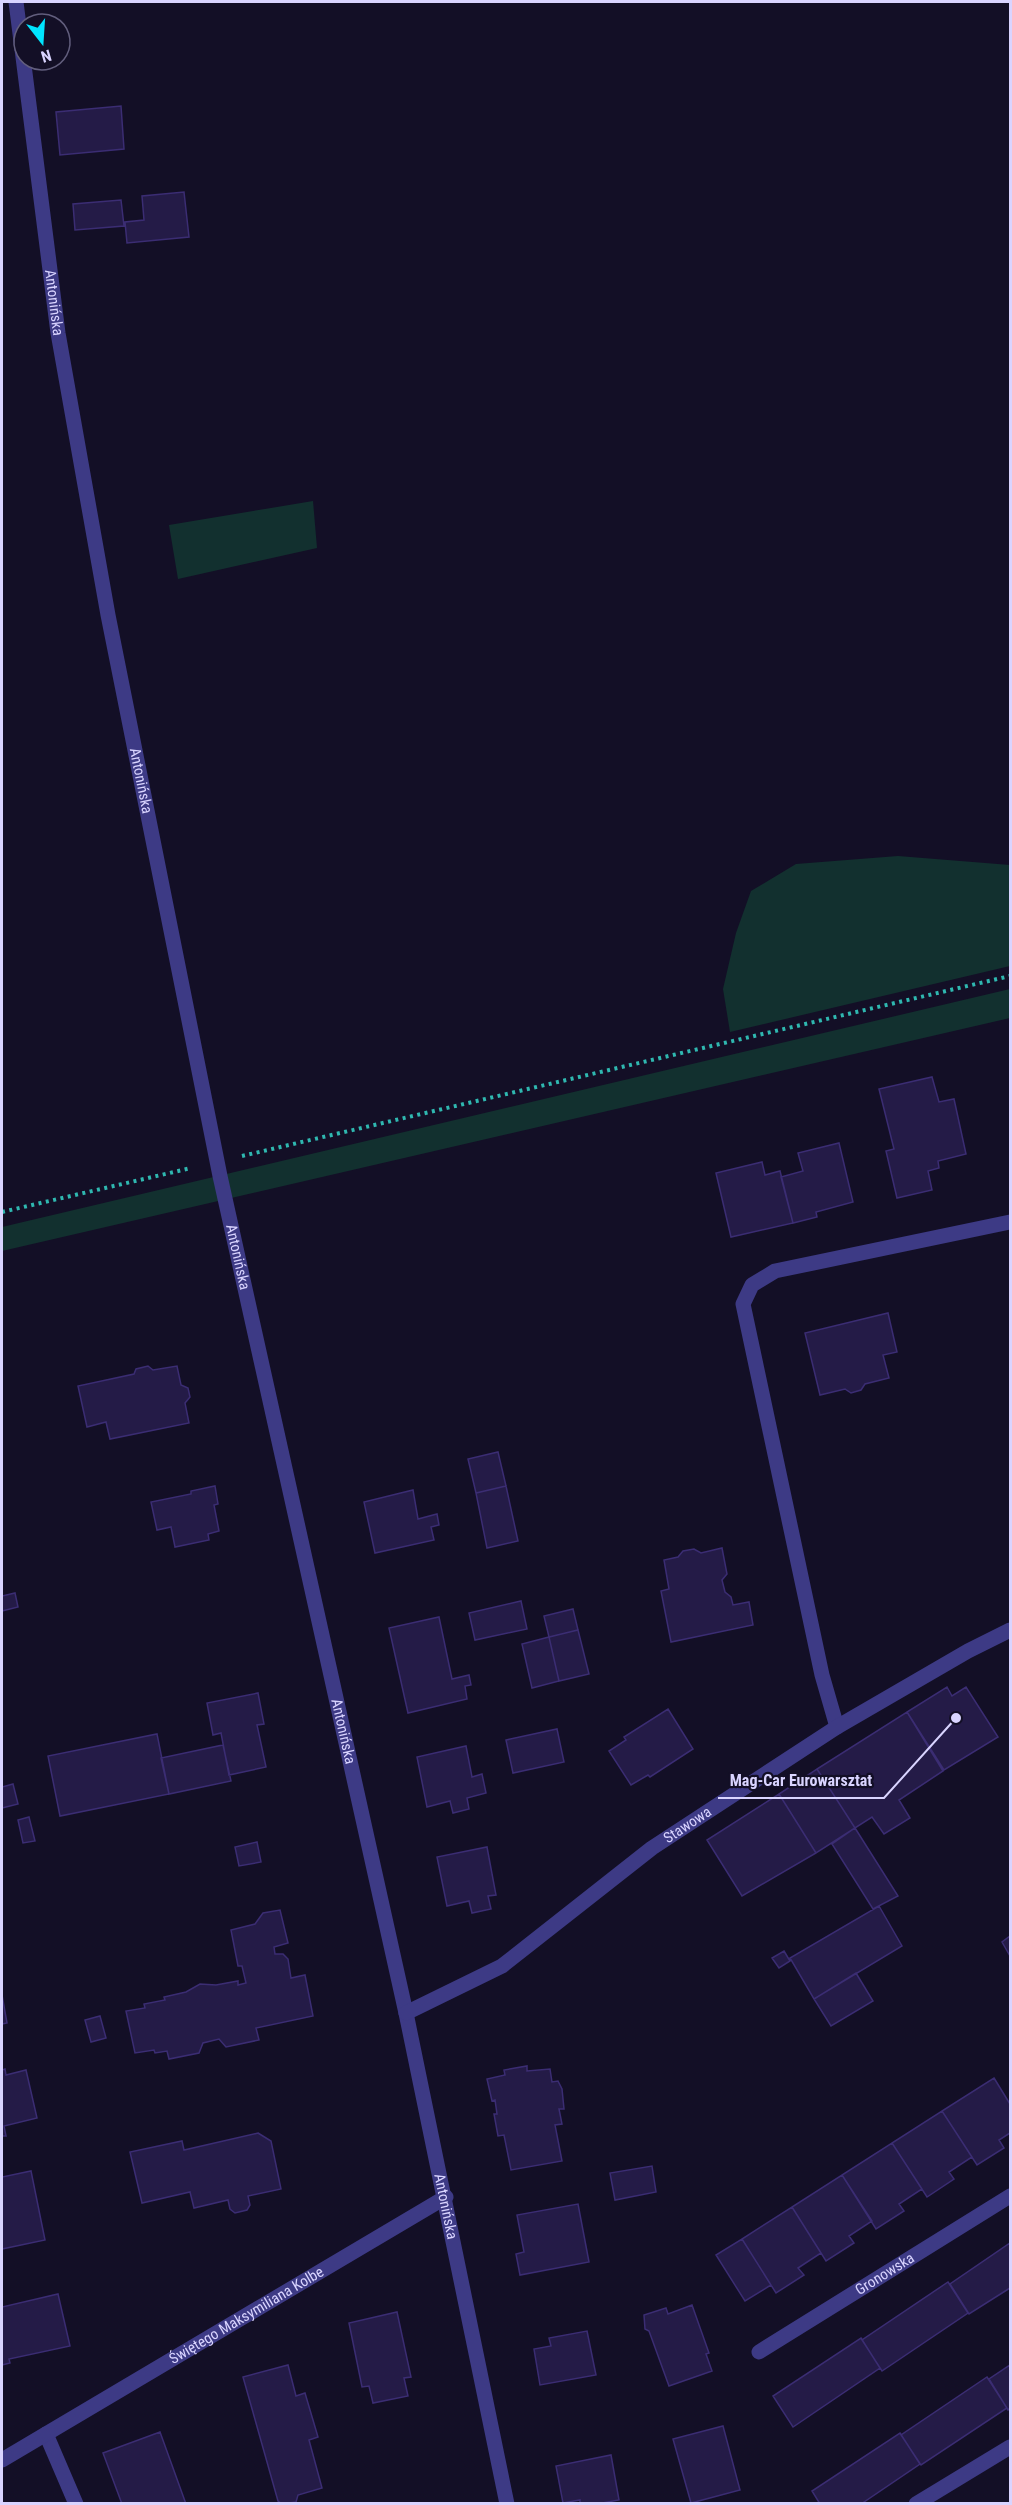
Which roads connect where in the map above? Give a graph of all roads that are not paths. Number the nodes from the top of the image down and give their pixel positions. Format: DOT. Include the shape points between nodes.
graph roads {
  1 [pos="16,2"];
  2 [pos="1011,1222"];
  3 [pos="1011,1630"];
  4 [pos="837,1727"];
  5 [pos="406,2013"];
  6 [pos="1011,2196"];
  7 [pos="446,2197"];
  8 [pos="759,2352"];
  9 [pos="46,2434"];
  10 [pos="1011,2447"];
  11 [pos="2,2460"];
  12 [pos="76,2504"];
  13 [pos="507,2504"];
  14 [pos="916,2504"];
  1 -- 5 [label="street, Antonińska" via="58,333 108,615 218,1162"];
  2 -- 4 [label="street" via="775,1271 752,1285 743,1304 822,1676"];
  3 -- 4 [label="street, Stawowa"];
  4 -- 5 [label="street, Stawowa" via="652,1848 502,1966"];
  5 -- 7 [label="street, Antonińska"];
  6 -- 8 [label="street, Gronowska"];
  7 -- 9 [label="street, Świętego Maksymiliana Kolbe"];
  7 -- 13 [label="street, Antonińska"];
  9 -- 11 [label="street, Świętego Maksymiliana Kolbe"];
  9 -- 12 [label="street"];
  10 -- 14 [label="street"];
}
